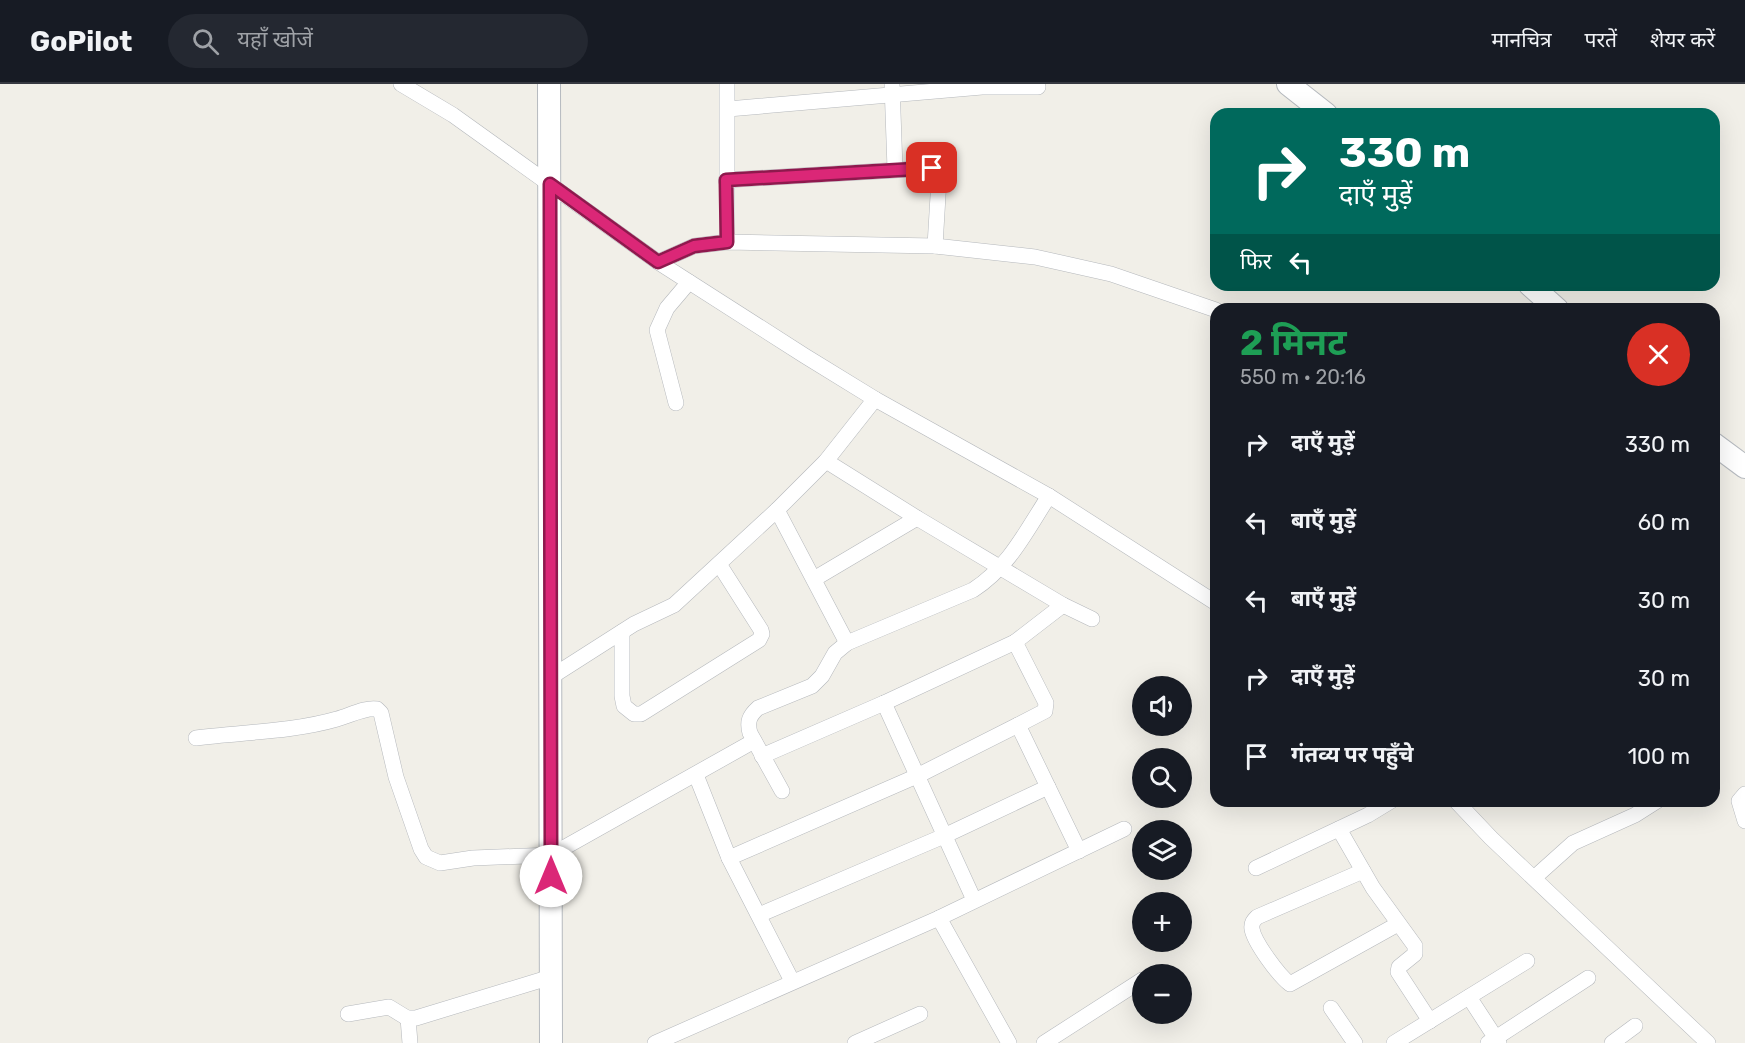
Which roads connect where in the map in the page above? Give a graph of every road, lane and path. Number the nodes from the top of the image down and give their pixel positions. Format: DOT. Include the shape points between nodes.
graph roads {
  1 [pos="401,84"];
  2 [pos="549,84"];
  3 [pos="727,84"];
  4 [pos="1288,84"];
  5 [pos="982,86"];
  6 [pos="1038,87"];
  7 [pos="892,90"];
  8 [pos="1318,108"];
  9 [pos="728,109"];
  10 [pos="895,169"];
  11 [pos="726,180"];
  12 [pos="550,184"];
  13 [pos="727,242"];
  14 [pos="935,246"];
  15 [pos="658,262"];
  16 [pos="689,282"];
  17 [pos="1537,291"];
  18 [pos="1550,303"];
  19 [pos="1210,308"];
  20 [pos="875,399"];
  21 [pos="676,403"];
  22 [pos="1720,448"];
  23 [pos="826,461"];
  24 [pos="1745,467"];
  25 [pos="1049,496"];
  26 [pos="777,510"];
  27 [pos="917,518"];
  28 [pos="719,564"];
  29 [pos="1002,568"];
  30 [pos="813,579"];
  31 [pos="1210,599"];
  32 [pos="1063,605"];
  33 [pos="1092,619"];
  34 [pos="622,632"];
  35 [pos="1015,642"];
  36 [pos="847,643"];
  37 [pos="551,677"];
  38 [pos="884,703"];
  39 [pos="1018,725"];
  40 [pos="196,738"];
  41 [pos="754,741"];
  42 [pos="762,756"];
  43 [pos="696,775"];
  44 [pos="917,776"];
  45 [pos="1047,787"];
  46 [pos="782,791"];
  47 [pos="1745,794"];
  48 [pos="1380,807"];
  49 [pos="1462,807"];
  50 [pos="1648,807"];
  51 [pos="1745,821"];
  52 [pos="1124,829"];
  53 [pos="1339,829"];
  54 [pos="944,836"];
  55 [pos="1079,851"];
  56 [pos="551,855"];
  57 [pos="729,858"];
  58 [pos="1256,868"];
  59 [pos="1364,871"];
  60 [pos="1534,879"];
  61 [pos="974,900"];
  62 [pos="759,915"];
  63 [pos="939,918"];
  64 [pos="1398,924"];
  65 [pos="1527,961"];
  66 [pos="551,977"];
  67 [pos="1588,978"];
  68 [pos="792,981"];
  69 [pos="1132,986"];
  70 [pos="1469,997"];
  71 [pos="1331,1008"];
  72 [pos="348,1014"];
  73 [pos="920,1014"];
  74 [pos="408,1018"];
  75 [pos="1431,1021"];
  76 [pos="1635,1026"];
  77 [pos="665,1041"];
  78 [pos="1494,1041"];
  79 [pos="410,1043"];
  80 [pos="550,1043"];
  81 [pos="855,1043"];
  82 [pos="1009,1043"];
  83 [pos="1044,1043"];
  84 [pos="1355,1043"];
  85 [pos="1394,1043"];
  86 [pos="1612,1043"];
  87 [pos="1708,1043"];
  1 -- 12 [label="street"];
  2 -- 12 [label="street"];
  3 -- 9 [label="street"];
  4 -- 8 [label="street"];
  5 -- 6 [label="street"];
  5 -- 7 [label="street"];
  7 -- 9 [label="street"];
  7 -- 10 [label="street"];
  9 -- 11 [label="street"];
  10 -- 11 [label="street"];
  10 -- 14 [label="street" via="926,167 937,174"];
  11 -- 13 [label="street"];
  12 -- 15 [label="street"];
  12 -- 37 [label="street"];
  13 -- 14 [label="street"];
  13 -- 15 [label="street" via="694,246"];
  14 -- 19 [label="street" via="1072,263"];
  15 -- 16 [label="street"];
  16 -- 20 [label="street"];
  16 -- 21 [label="street" via="667,308 657,330"];
  17 -- 18 [label="street"];
  20 -- 23 [label="street"];
  20 -- 25 [label="street"];
  22 -- 24 [label="street"];
  23 -- 26 [label="street"];
  23 -- 27 [label="street"];
  25 -- 29 [label="street"];
  25 -- 31 [label="street"];
  26 -- 28 [label="street"];
  26 -- 30 [label="street"];
  27 -- 29 [label="street"];
  27 -- 30 [label="street"];
  28 -- 34 [label="street" via="674,604"];
  28 -- 34 [label="street" via="761,630 759,640 641,714 634,714 624,706 622,696"];
  29 -- 32 [label="street"];
  29 -- 36 [label="street" via="973,590"];
  30 -- 36 [label="street"];
  32 -- 33 [label="street"];
  32 -- 35 [label="street"];
  34 -- 37 [label="street"];
  35 -- 38 [label="street"];
  35 -- 39 [label="street" via="1046,703 1045,711"];
  36 -- 41 [label="street" via="812,686 753,712 748,724"];
  37 -- 56 [label="street"];
  38 -- 42 [label="street"];
  38 -- 44 [label="street"];
  39 -- 44 [label="street"];
  39 -- 45 [label="street"];
  40 -- 56 [label="street" via="324,722 374,708 381,713 396,777 426,857 440,863"];
  41 -- 42 [label="street"];
  41 -- 43 [label="street"];
  42 -- 46 [label="street"];
  43 -- 56 [label="street"];
  43 -- 57 [label="street"];
  44 -- 54 [label="street"];
  44 -- 57 [label="street"];
  45 -- 54 [label="street"];
  45 -- 55 [label="street"];
  47 -- 51 [label="street" via="1739,801"];
  48 -- 53 [label="street"];
  49 -- 60 [label="street"];
  50 -- 60 [label="street" via="1573,843"];
  52 -- 55 [label="street"];
  53 -- 58 [label="street"];
  53 -- 59 [label="street"];
  54 -- 61 [label="street"];
  54 -- 62 [label="street"];
  55 -- 61 [label="street"];
  56 -- 66 [label="street"];
  57 -- 62 [label="street"];
  59 -- 64 [label="street"];
  59 -- 64 [label="street" via="1257,916 1251,927 1259,944 1290,984"];
  60 -- 87 [label="street"];
  61 -- 63 [label="street"];
  62 -- 68 [label="street"];
  63 -- 68 [label="street"];
  63 -- 82 [label="street"];
  64 -- 75 [label="street" via="1416,951 1399,967 1399,974"];
  65 -- 70 [label="street"];
  66 -- 74 [label="street"];
  66 -- 80 [label="street"];
  67 -- 78 [label="street"];
  68 -- 77 [label="street"];
  69 -- 83 [label="street"];
  70 -- 75 [label="street"];
  70 -- 78 [label="street"];
  71 -- 84 [label="street"];
  72 -- 74 [label="street" via="389,1007"];
  73 -- 81 [label="street"];
  74 -- 79 [label="street"];
  75 -- 85 [label="street"];
  76 -- 86 [label="street"];
}
